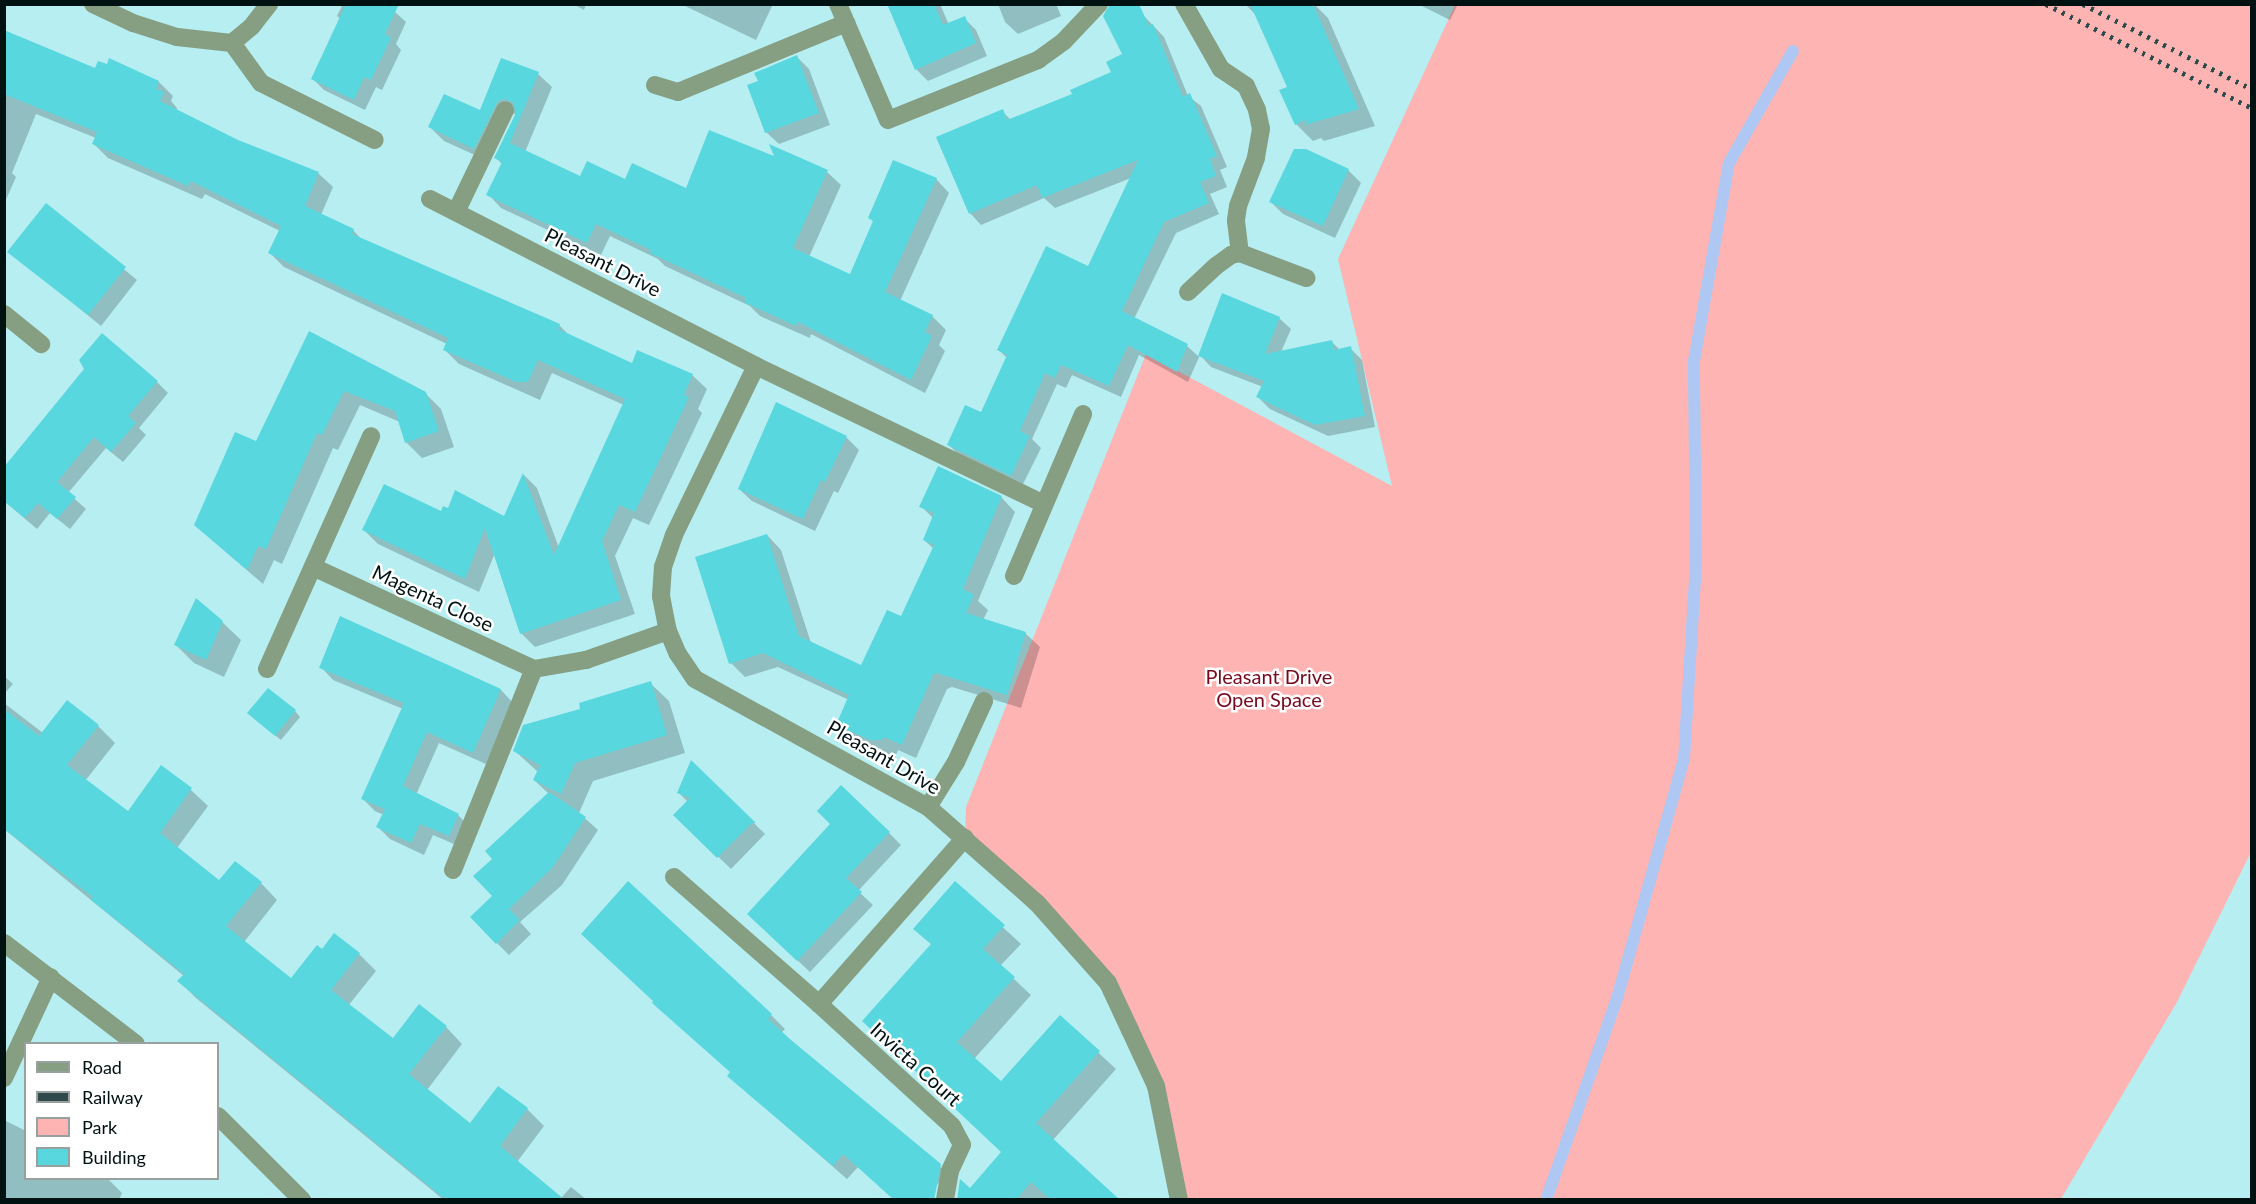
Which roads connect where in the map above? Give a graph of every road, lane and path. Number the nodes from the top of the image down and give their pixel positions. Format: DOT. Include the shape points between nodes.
graph roads {
  1 [pos="93,4"];
  2 [pos="269,4"];
  3 [pos="838,4"];
  4 [pos="1099,4"];
  5 [pos="1184,4"];
  6 [pos="846,23"];
  7 [pos="232,43"];
  8 [pos="655,85"];
  9 [pos="505,110"];
  10 [pos="375,140"];
  11 [pos="430,199"];
  12 [pos="456,212"];
  13 [pos="1240,253"];
  14 [pos="1306,278"];
  15 [pos="1188,292"];
  16 [pos="4,314"];
  17 [pos="42,344"];
  18 [pos="756,366"];
  19 [pos="1083,414"];
  20 [pos="371,436"];
  21 [pos="1044,504"];
  22 [pos="313,567"];
  23 [pos="1014,576"];
  24 [pos="668,631"];
  25 [pos="267,669"];
  26 [pos="534,669"];
  27 [pos="984,701"];
  28 [pos="927,807"];
  29 [pos="965,838"];
  30 [pos="453,870"];
  31 [pos="674,877"];
  32 [pos="4,942"];
  33 [pos="51,977"];
  34 [pos="819,1005"];
  35 [pos="133,1042"];
  36 [pos="4,1078"];
  37 [pos="219,1117"];
  38 [pos="302,1200"];
  39 [pos="945,1200"];
  40 [pos="1179,1200"];
  1 -- 7 [label="street" via="133,23 177,37"];
  2 -- 7 [label="street"];
  3 -- 6 [label="street"];
  4 -- 6 [label="street" via="1064,41 1038,60 888,120"];
  5 -- 13 [label="street" via="1221,69 1246,86 1257,110 1261,129 1256,158 1236,221"];
  6 -- 8 [label="street" via="678,93"];
  7 -- 10 [label="street" via="261,83"];
  9 -- 12 [label="street"];
  11 -- 12 [label="street, Pleasant Drive"];
  12 -- 18 [label="street, Pleasant Drive"];
  13 -- 14 [label="street"];
  13 -- 15 [label="street" via="1223,261"];
  16 -- 17 [label="street"];
  18 -- 21 [label="street, Pleasant Drive"];
  18 -- 24 [label="street, Pleasant Drive" via="674,535 663,567 662,596"];
  19 -- 21 [label="street"];
  20 -- 22 [label="street"];
  21 -- 23 [label="street"];
  22 -- 25 [label="street"];
  22 -- 26 [label="street, Magenta Close"];
  24 -- 26 [label="street" via="586,660"];
  24 -- 28 [label="street, Pleasant Drive" via="695,679"];
  26 -- 30 [label="street"];
  27 -- 28 [label="street" via="956,762"];
  28 -- 29 [label="street, Pleasant Drive"];
  29 -- 34 [label="street"];
  29 -- 40 [label="street, Pleasant Drive" via="1037,903 1108,983 1156,1086"];
  31 -- 34 [label="street, Invicta Court"];
  32 -- 33 [label="street"];
  33 -- 35 [label="street"];
  33 -- 36 [label="street"];
  34 -- 39 [label="street, Invicta Court" via="952,1126 962,1145 950,1171"];
  37 -- 38 [label="street"];
}
